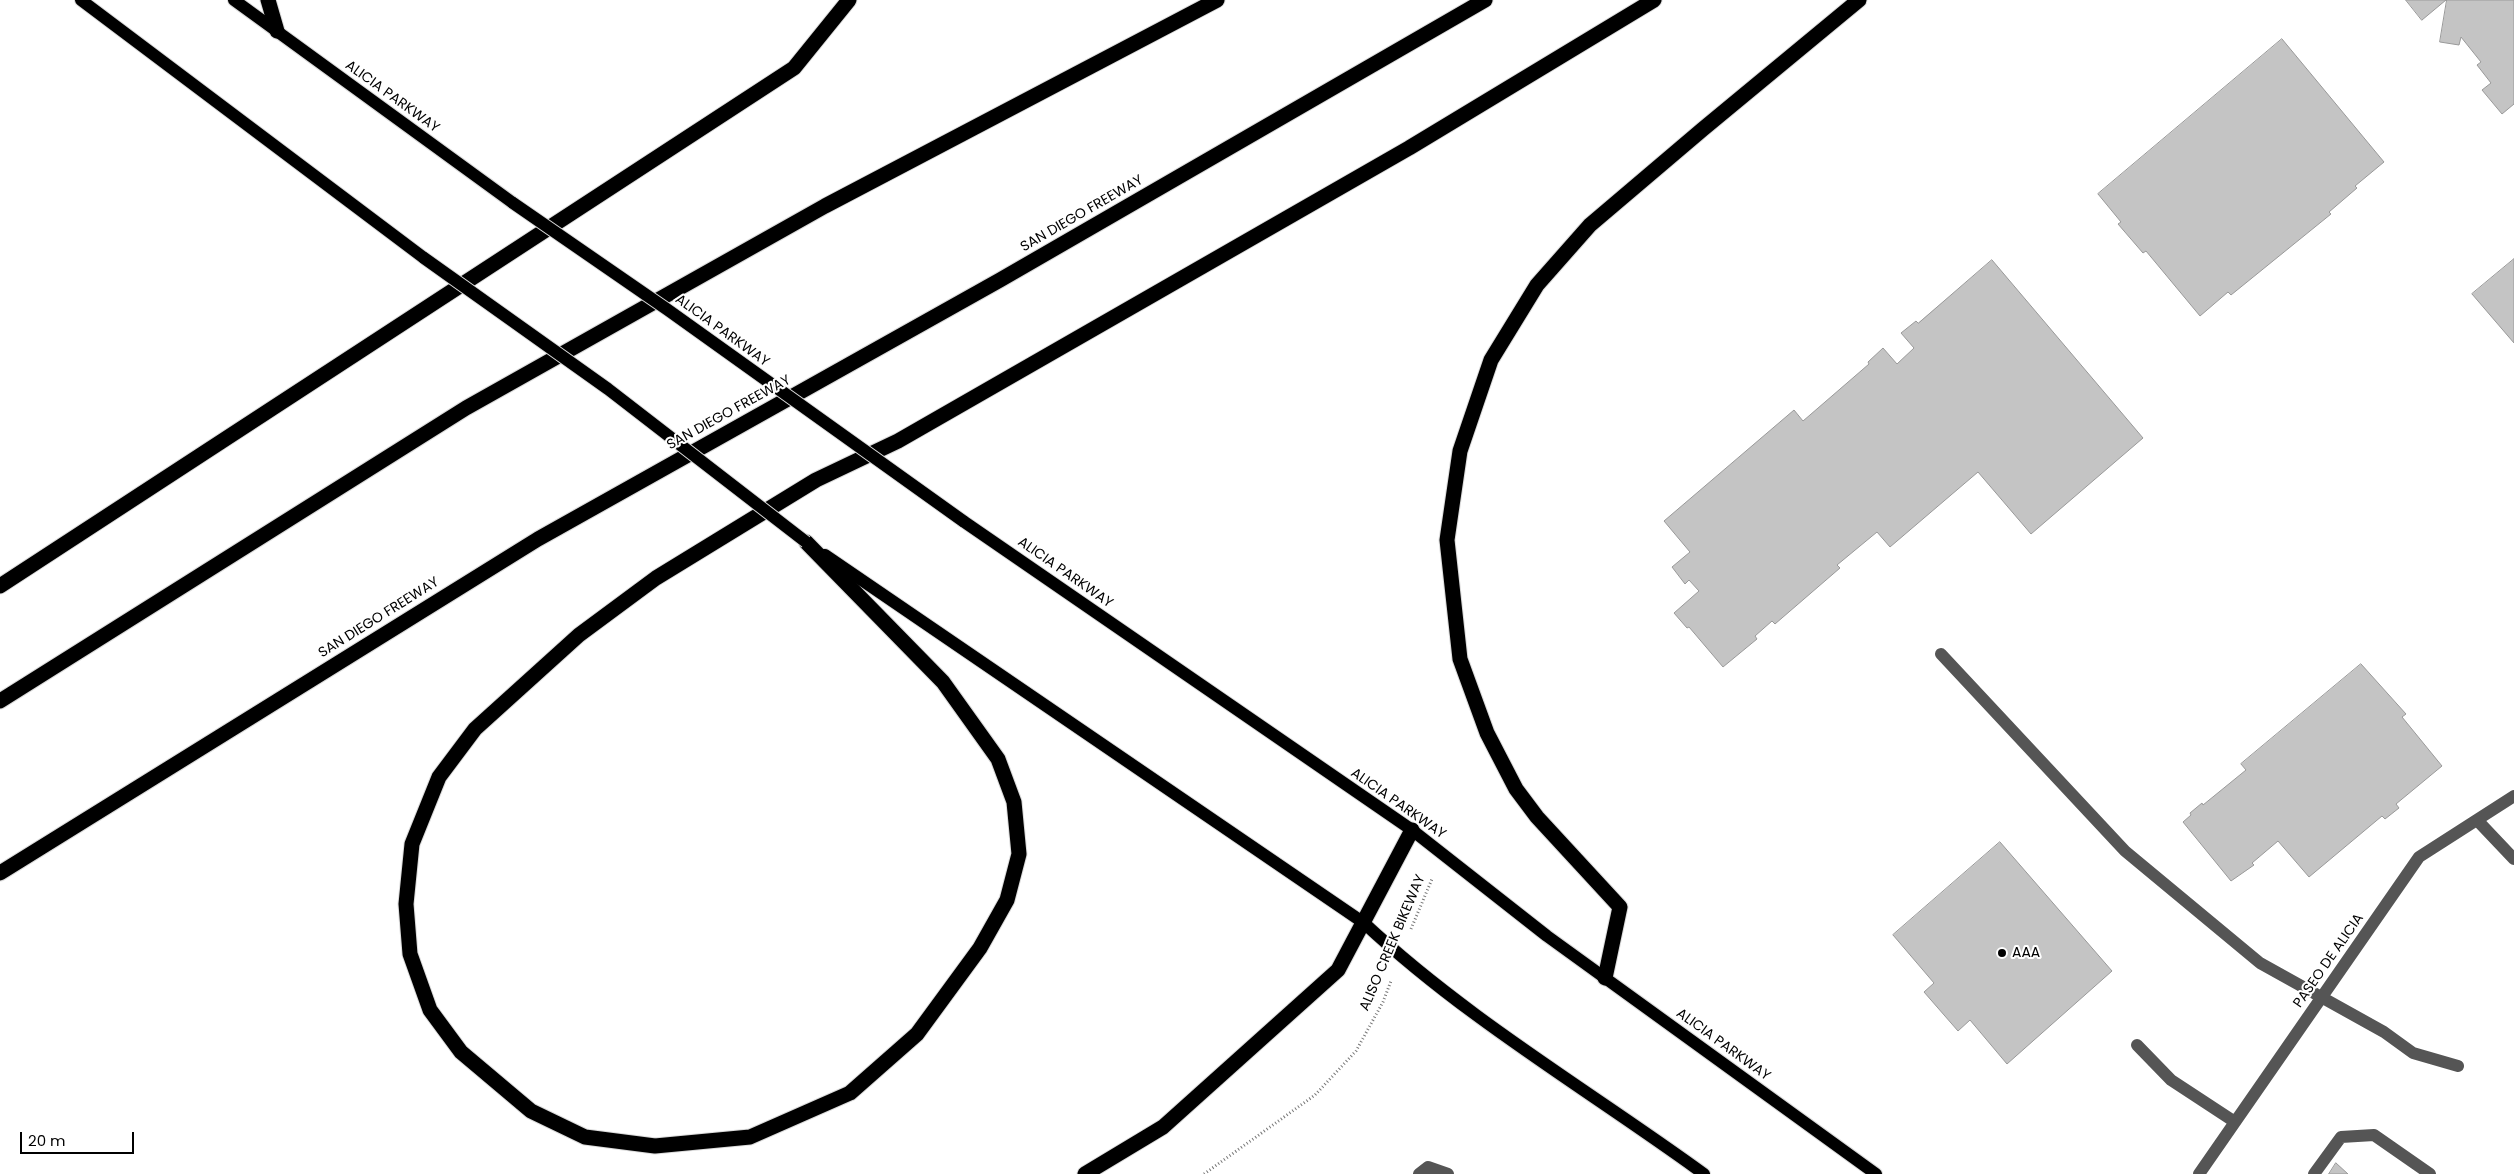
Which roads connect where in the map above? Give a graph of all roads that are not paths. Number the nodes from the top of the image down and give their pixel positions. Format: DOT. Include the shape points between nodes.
graph roads {
  1 [pos="81,0"];
  2 [pos="234,0"];
  3 [pos="268,0"];
  4 [pos="849,0"];
  5 [pos="1217,0"];
  6 [pos="1485,0"];
  7 [pos="1654,0"];
  8 [pos="1859,0"];
  9 [pos="277,31"];
  10 [pos="806,542"];
  11 [pos="0,586"];
  12 [pos="1941,654"];
  13 [pos="0,701"];
  14 [pos="2514,796"];
  15 [pos="2477,820"];
  16 [pos="1412,830"];
  17 [pos="2514,859"];
  18 [pos="0,873"];
  19 [pos="1364,924"];
  20 [pos="1605,978"];
  21 [pos="2322,998"];
  22 [pos="2137,1045"];
  23 [pos="2458,1066"];
  24 [pos="2235,1122"];
  25 [pos="1085,1174"];
  26 [pos="1419,1174"];
  27 [pos="1448,1174"];
  28 [pos="1704,1174"];
  29 [pos="1876,1174"];
  30 [pos="2199,1174"];
  31 [pos="2314,1174"];
  32 [pos="2430,1174"];
  1 -- 10 [label="main road, bridge" via="424,258 608,388"];
  2 -- 9 [label="main road, ALICIA PARKWAY"];
  3 -- 9 [label="highway"];
  4 -- 11 [label="highway" via="794,68"];
  5 -- 13 [label="highway" via="825,206 466,408"];
  6 -- 18 [label="highway, SAN DIEGO FREEWAY" via="1000,280 538,539"];
  7 -- 10 [label="highway" via="1409,148 898,441 816,480 656,578 579,635 475,729 439,777 412,844 406,904 410,954 430,1010 461,1052 531,1111 584,1137 656,1146 750,1137 850,1093 917,1034 980,948 1007,900 1019,854 1014,802 998,759 943,682"];
  8 -- 20 [label="highway" via="1702,128 1590,225 1543,279 1491,360 1460,450 1447,540 1460,659 1487,733 1516,789 1537,817 1620,908"];
  9 -- 16 [label="main road, ALICIA PARKWAY, bridge" via="513,204 668,310 963,521"];
  10 -- 19 [label="main road"];
  12 -- 21 [label="street" via="2125,851 2260,963"];
  14 -- 15 [label="street, PASEO DE ALICIA"];
  15 -- 17 [label="street"];
  15 -- 21 [label="street, PASEO DE ALICIA" via="2419,857"];
  16 -- 19 [label="highway"];
  16 -- 20 [label="main road, ALICIA PARKWAY"];
  19 -- 25 [label="highway" via="1338,970 1163,1127"];
  19 -- 28 [label="main road" via="1400,957 1485,1023"];
  20 -- 29 [label="main road, ALICIA PARKWAY"];
  21 -- 23 [label="street" via="2384,1032 2413,1053"];
  21 -- 24 [label="street, PASEO DE ALICIA"];
  22 -- 24 [label="street" via="2172,1080"];
  24 -- 30 [label="street, PASEO DE ALICIA"];
  26 -- 27 [label="street" via="1428,1166"];
  31 -- 32 [label="street" via="2341,1137 2374,1135"];
}
